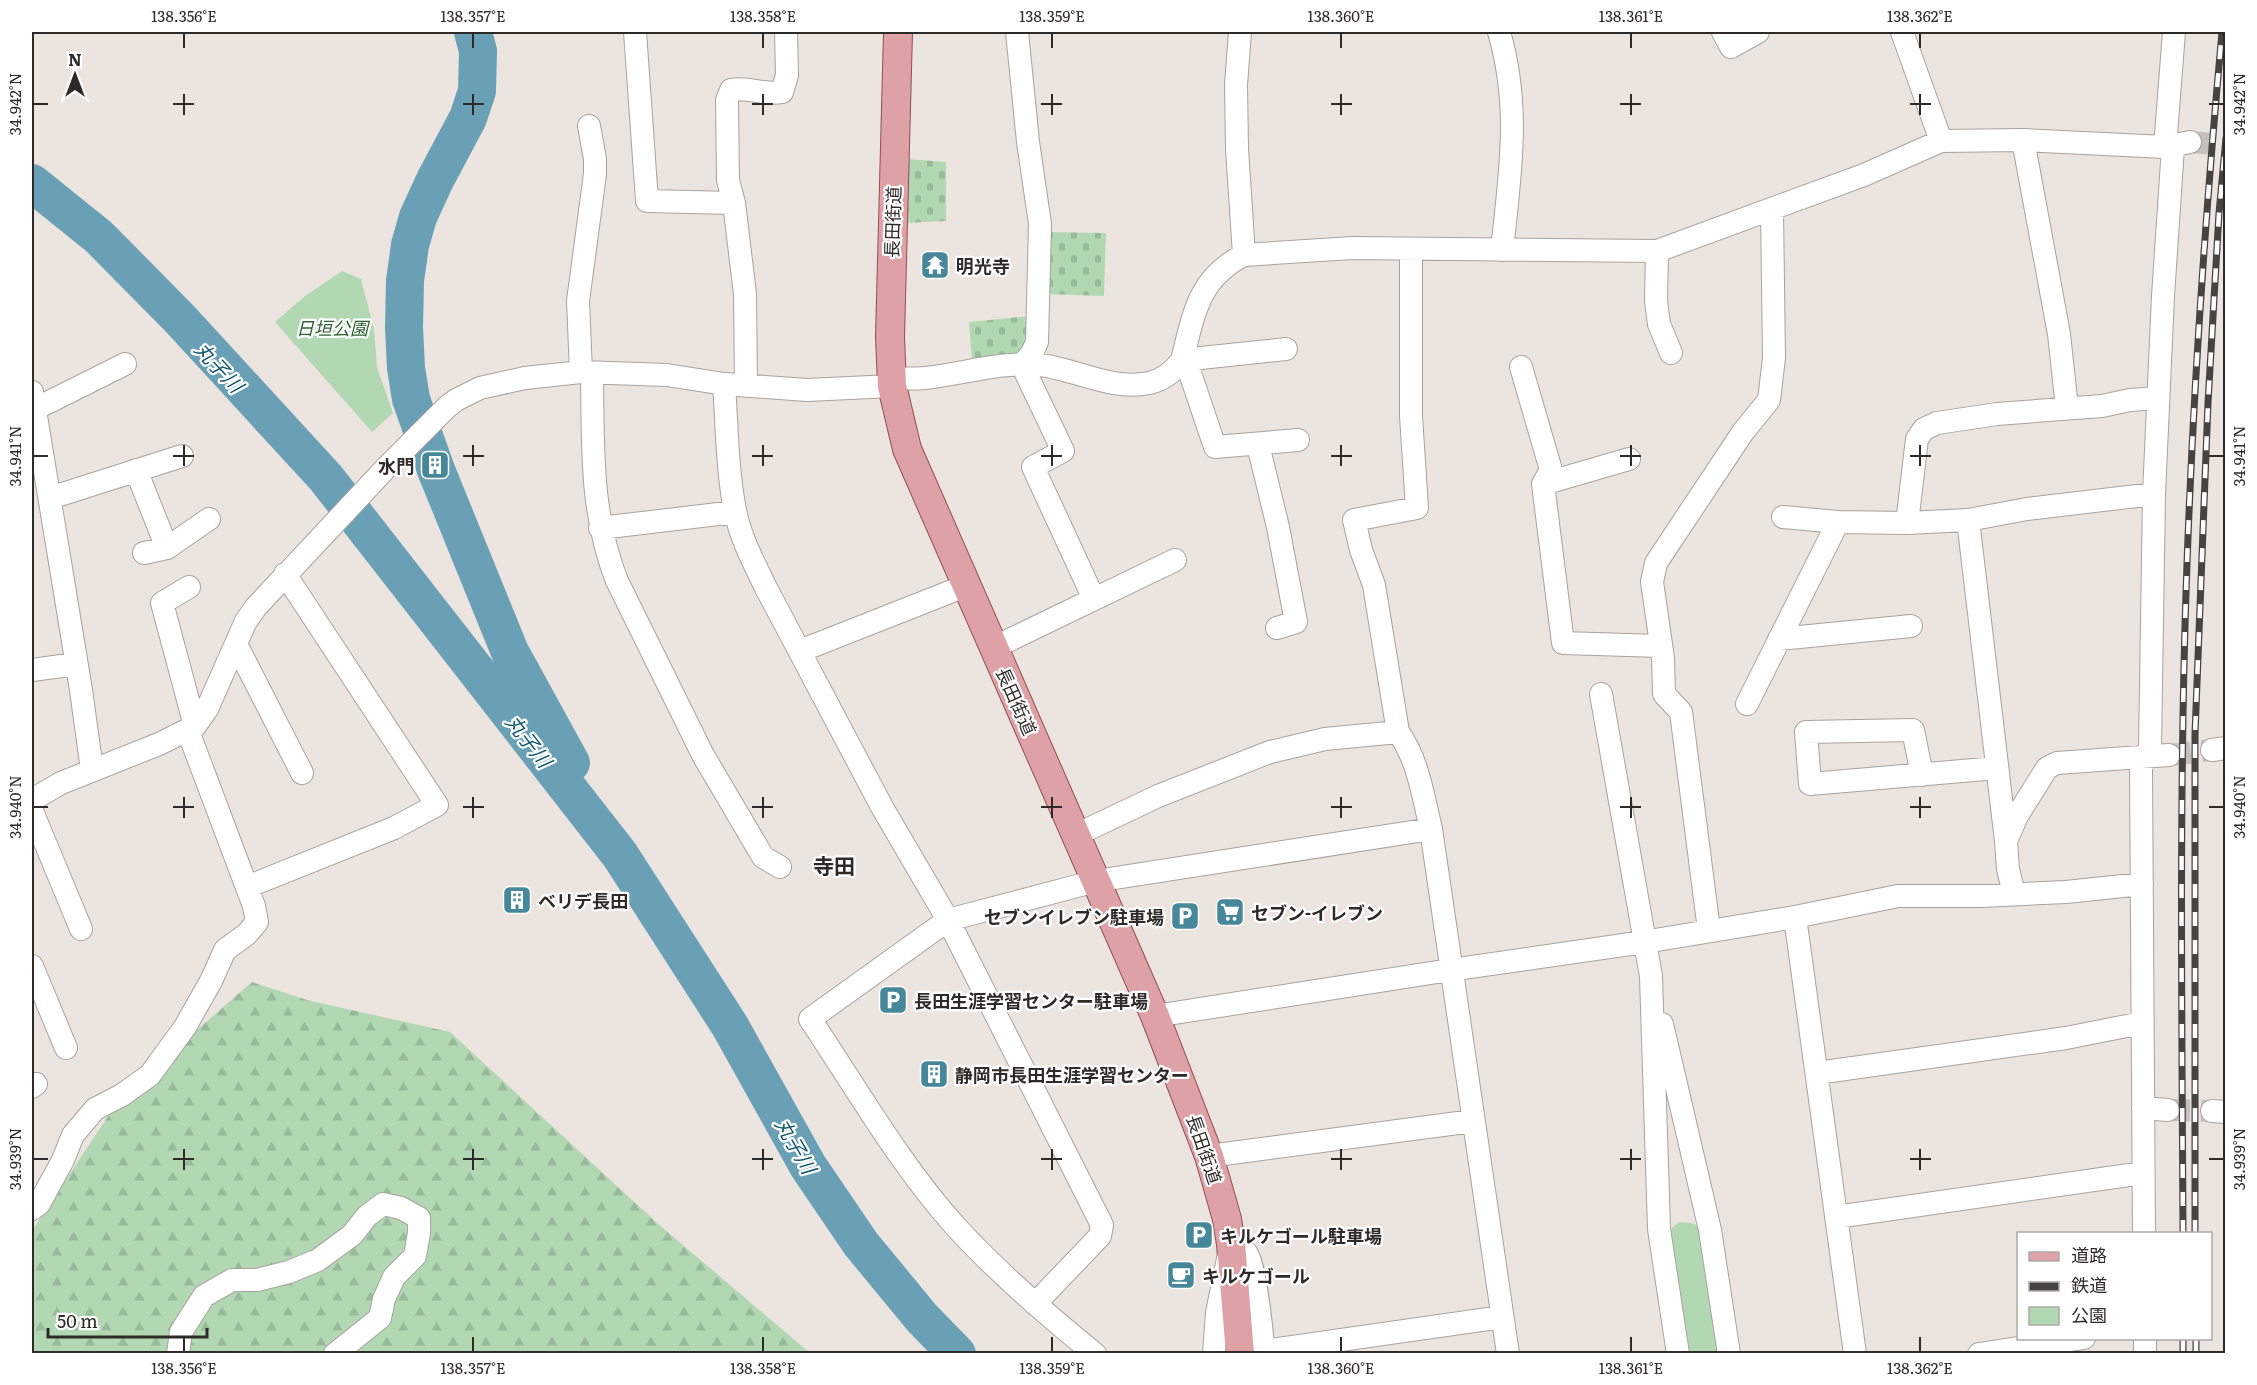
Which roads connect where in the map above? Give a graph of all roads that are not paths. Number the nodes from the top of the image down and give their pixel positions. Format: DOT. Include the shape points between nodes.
graph roads {
  1 [pos="635,32"];
  2 [pos="786,32"];
  3 [pos="898,32"];
  4 [pos="1017,32"];
  5 [pos="1240,32"];
  6 [pos="1499,32"];
  7 [pos="1723,32"];
  8 [pos="1758,32"];
  9 [pos="1902,32"];
  10 [pos="2174,32"];
  11 [pos="589,126"];
  12 [pos="2024,140"];
  13 [pos="1941,141"];
  14 [pos="2176,145"];
  15 [pos="734,203"];
  16 [pos="1772,209"];
  17 [pos="1411,249"];
  18 [pos="1502,250"];
  19 [pos="1657,251"];
  20 [pos="1244,255"];
  21 [pos="1286,350"];
  22 [pos="1671,353"];
  23 [pos="1181,361"];
  24 [pos="125,364"];
  25 [pos="1022,365"];
  26 [pos="1521,367"];
  27 [pos="586,372"];
  28 [pos="892,382"];
  29 [pos="735,385"];
  30 [pos="2158,398"];
  31 [pos="33,400"];
  32 [pos="2067,408"];
  33 [pos="1298,440"];
  34 [pos="1258,445"];
  35 [pos="182,456"];
  36 [pos="1629,459"];
  37 [pos="135,470"];
  38 [pos="1543,484"];
  39 [pos="2154,494"];
  40 [pos="50,498"];
  41 [pos="735,512"];
  42 [pos="1783,518"];
  43 [pos="209,519"];
  44 [pos="1968,520"];
  45 [pos="1838,522"];
  46 [pos="1907,524"];
  47 [pos="600,528"];
  48 [pos="167,548"];
  49 [pos="144,553"];
  50 [pos="1175,560"];
  51 [pos="285,574"];
  52 [pos="965,586"];
  53 [pos="189,587"];
  54 [pos="1094,599"];
  55 [pos="1911,626"];
  56 [pos="1277,628"];
  57 [pos="1779,639"];
  58 [pos="236,644"];
  59 [pos="1660,646"];
  60 [pos="993,648"];
  61 [pos="800,651"];
  62 [pos="76,664"];
  63 [pos="32,670"];
  64 [pos="1601,694"];
  65 [pos="1747,704"];
  66 [pos="192,729"];
  67 [pos="1398,732"];
  68 [pos="2169,755"];
  69 [pos="2143,758"];
  70 [pos="1997,768"];
  71 [pos="92,770"];
  72 [pos="302,773"];
  73 [pos="1922,775"];
  74 [pos="32,800"];
  75 [pos="32,811"];
  76 [pos="1431,829"];
  77 [pos="1076,835"];
  78 [pos="2006,841"];
  79 [pos="780,867"];
  80 [pos="1096,881"];
  81 [pos="2142,884"];
  82 [pos="247,887"];
  83 [pos="2014,894"];
  84 [pos="1795,917"];
  85 [pos="948,920"];
  86 [pos="81,929"];
  87 [pos="1709,930"];
  88 [pos="1644,942"];
  89 [pos="32,966"];
  90 [pos="1450,970"];
  91 [pos="1651,976"];
  92 [pos="1155,1016"];
  93 [pos="2142,1023"];
  94 [pos="66,1048"];
  95 [pos="1817,1072"];
  96 [pos="2143,1108"];
  97 [pos="2168,1110"];
  98 [pos="1473,1121"];
  99 [pos="1209,1156"];
  100 [pos="2143,1173"];
  101 [pos="32,1209"];
  102 [pos="1836,1217"];
  103 [pos="2144,1232"];
  104 [pos="1231,1244"];
  105 [pos="1035,1304"];
  106 [pos="1502,1317"];
  107 [pos="2070,1340"];
  108 [pos="1256,1352"];
  109 [pos="178,1353"];
  110 [pos="335,1353"];
  111 [pos="1095,1353"];
  112 [pos="1214,1353"];
  113 [pos="1508,1353"];
  114 [pos="1678,1353"];
  115 [pos="1729,1353"];
  116 [pos="1855,1353"];
  117 [pos="1978,1353"];
  1 -- 15 [label="street" via="647,201"];
  2 -- 15 [label="street" via="787,75 782,92 769,95 742,88 731,90 727,99 728,180"];
  3 -- 28 [label="main road, 長田街道" via="891,258"];
  4 -- 25 [label="street" via="1040,224 1037,342"];
  5 -- 20 [label="street" via="1237,149"];
  6 -- 18 [label="street" via="1513,110"];
  7 -- 8 [label="street" via="1731,47"];
  9 -- 13 [label="street"];
  10 -- 14 [label="street"];
  11 -- 27 [label="street" via="595,174 578,301"];
  12 -- 13 [label="street"];
  12 -- 14 [label="street"];
  12 -- 32 [label="street" via="2059,334"];
  13 -- 16 [label="street"];
  14 -- 30 [label="street"];
  15 -- 29 [label="street" via="745,294"];
  16 -- 19 [label="street"];
  16 -- 59 [label="street" via="1774,358 1769,400 1743,432 1656,563 1652,582"];
  17 -- 18 [label="street"];
  17 -- 20 [label="street" via="1339,248"];
  17 -- 67 [label="street" via="1411,416 1417,508 1354,520 1374,585"];
  18 -- 19 [label="street"];
  19 -- 22 [label="street" via="1659,324"];
  20 -- 23 [label="street" via="1228,262 1211,278"];
  21 -- 23 [label="street"];
  23 -- 25 [label="street" via="1165,376 1149,383 1127,385 1040,365"];
  23 -- 34 [label="street" via="1190,373 1215,447"];
  24 -- 31 [label="street"];
  25 -- 28 [label="street"];
  25 -- 54 [label="street" via="1063,451 1033,466"];
  26 -- 38 [label="street" via="1551,470"];
  27 -- 29 [label="street" via="667,375"];
  27 -- 47 [label="street"];
  27 -- 51 [label="street" via="525,378 480,388 456,400"];
  28 -- 29 [label="street" via="807,390"];
  28 -- 52 [label="main road, 長田街道" via="907,449"];
  29 -- 41 [label="street" via="730,473"];
  30 -- 32 [label="street"];
  30 -- 39 [label="street"];
  31 -- 40 [label="street"];
  32 -- 46 [label="street" via="1997,414 1937,423 1924,429 1917,439"];
  33 -- 34 [label="street"];
  34 -- 56 [label="street" via="1296,622"];
  35 -- 37 [label="street"];
  36 -- 38 [label="street"];
  37 -- 40 [label="street"];
  37 -- 48 [label="street"];
  38 -- 59 [label="street" via="1563,643"];
  39 -- 44 [label="street"];
  39 -- 69 [label="street" via="2150,749"];
  40 -- 62 [label="street"];
  41 -- 47 [label="street"];
  41 -- 61 [label="street" via="750,554"];
  42 -- 45 [label="street"];
  43 -- 48 [label="street"];
  44 -- 46 [label="street"];
  44 -- 70 [label="street"];
  45 -- 46 [label="street"];
  45 -- 57 [label="street"];
  47 -- 79 [label="street" via="617,581 703,755 762,857"];
  48 -- 49 [label="street"];
  50 -- 54 [label="street"];
  51 -- 58 [label="street" via="251,614"];
  51 -- 82 [label="street" via="436,805 394,828"];
  52 -- 60 [label="main road, 長田街道"];
  52 -- 61 [label="street"];
  53 -- 66 [label="street" via="162,603"];
  54 -- 60 [label="street"];
  55 -- 57 [label="street"];
  57 -- 65 [label="street"];
  58 -- 66 [label="street" via="207,709"];
  58 -- 72 [label="street"];
  59 -- 87 [label="street" via="1664,694 1681,712"];
  60 -- 77 [label="main road, 長田街道"];
  61 -- 85 [label="street" via="882,807"];
  62 -- 63 [label="street"];
  62 -- 71 [label="street"];
  64 -- 88 [label="street"];
  66 -- 71 [label="street"];
  66 -- 82 [label="street"];
  67 -- 76 [label="street" via="1407,743"];
  67 -- 77 [label="street" via="1325,739 1270,752 1158,796"];
  68 -- 69 [label="street"];
  69 -- 78 [label="street" via="2057,763 2047,768"];
  69 -- 81 [label="street"];
  70 -- 73 [label="street"];
  70 -- 78 [label="street"];
  71 -- 74 [label="street"];
  73 -- 73 [label="street" via="1913,730 1806,732 1809,784"];
  75 -- 86 [label="street"];
  76 -- 80 [label="street"];
  76 -- 90 [label="street"];
  77 -- 80 [label="main road, 長田街道"];
  78 -- 83 [label="street"];
  80 -- 85 [label="street"];
  80 -- 92 [label="main road, 長田街道"];
  81 -- 83 [label="street"];
  81 -- 93 [label="street"];
  82 -- 101 [label="street" via="257,922 225,950 185,1027 150,1075 95,1109 73,1135 39,1204"];
  83 -- 84 [label="street" via="1898,896"];
  84 -- 87 [label="street"];
  84 -- 95 [label="street"];
  85 -- 105 [label="street" via="1102,1226 1100,1236"];
  85 -- 105 [label="street" via="810,1019 909,1168 956,1228"];
  87 -- 88 [label="street"];
  88 -- 90 [label="street"];
  88 -- 91 [label="street"];
  89 -- 94 [label="street"];
  90 -- 92 [label="street"];
  90 -- 98 [label="street"];
  91 -- 114 [label="street" via="1659,1229"];
  91 -- 115 [label="street" via="1710,1230"];
  92 -- 99 [label="main road, 長田街道"];
  93 -- 95 [label="street" via="2054,1040"];
  93 -- 96 [label="street"];
  95 -- 102 [label="street"];
  96 -- 97 [label="street"];
  96 -- 100 [label="street"];
  98 -- 99 [label="street"];
  98 -- 106 [label="street"];
  99 -- 104 [label="main road, 長田街道"];
  100 -- 102 [label="street"];
  100 -- 103 [label="street"];
  102 -- 116 [label="street"];
  104 -- 108 [label="main road, 長田街道"];
  104 -- 112 [label="street" via="1217,1313"];
  105 -- 111 [label="street"];
  106 -- 108 [label="street"];
  106 -- 113 [label="street"];
  107 -- 117 [label="street"];
  109 -- 110 [label="street" via="181,1332 204,1296 232,1280 257,1280 318,1260 352,1235 383,1204 401,1208 419,1218 415,1256 394,1277 380,1318"];
}
